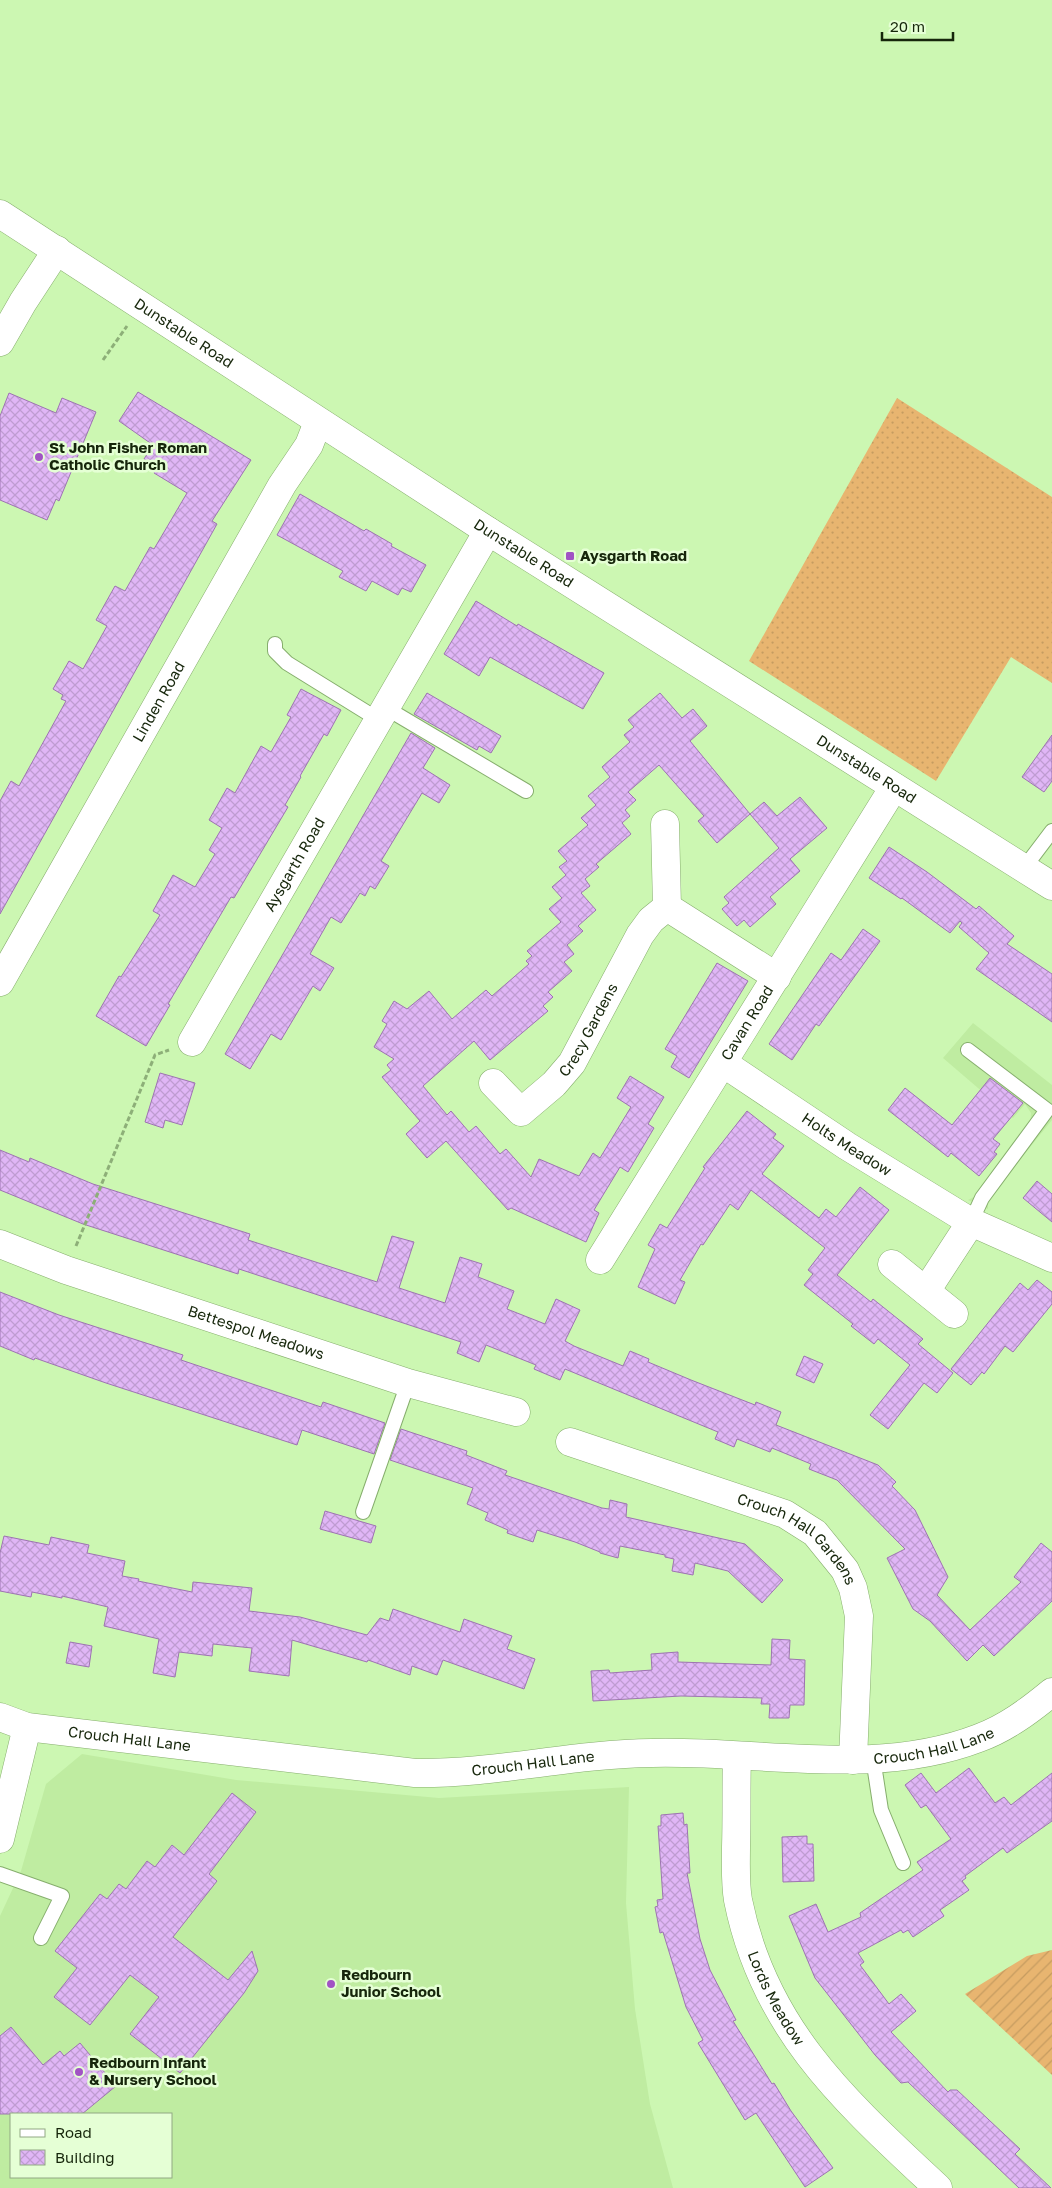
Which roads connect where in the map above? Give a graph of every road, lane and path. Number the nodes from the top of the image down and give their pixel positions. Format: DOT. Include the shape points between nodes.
graph roads {
  1 [pos="0,214"];
  2 [pos="57,250"];
  3 [pos="126,326"];
  4 [pos="0,342"];
  5 [pos="103,360"];
  6 [pos="318,422"];
  7 [pos="488,531"];
  8 [pos="274,644"];
  9 [pos="383,714"];
  10 [pos="894,787"];
  11 [pos="526,791"];
  12 [pos="665,824"];
  13 [pos="1052,831"];
  14 [pos="1024,868"];
  15 [pos="1052,886"];
  16 [pos="667,907"];
  17 [pos="777,977"];
  18 [pos="0,982"];
  19 [pos="192,1042"];
  20 [pos="968,1050"];
  21 [pos="723,1063"];
  22 [pos="493,1083"];
  23 [pos="971,1222"];
  24 [pos="0,1244"];
  25 [pos="1052,1258"];
  26 [pos="600,1260"];
  27 [pos="892,1264"];
  28 [pos="66,1270"];
  29 [pos="926,1292"];
  30 [pos="954,1314"];
  31 [pos="408,1383"];
  32 [pos="516,1412"];
  33 [pos="570,1442"];
  34 [pos="363,1512"];
  35 [pos="1052,1692"];
  36 [pos="0,1718"];
  37 [pos="27,1728"];
  38 [pos="737,1756"];
  39 [pos="863,1759"];
  40 [pos="0,1839"];
  41 [pos="903,1863"];
  42 [pos="0,1874"];
  43 [pos="41,1938"];
  44 [pos="938,2188"];
  1 -- 2 [label="street, Dunstable Road"];
  2 -- 4 [label="street"];
  2 -- 6 [label="street, Dunstable Road"];
  3 -- 5 [label="path"];
  6 -- 7 [label="street, Dunstable Road"];
  6 -- 18 [label="street, Linden Road" via="309,445 282,485"];
  7 -- 9 [label="street, Aysgarth Road"];
  7 -- 10 [label="street, Dunstable Road"];
  8 -- 9 [label="lane" via="275,651 287,663"];
  9 -- 11 [label="lane"];
  9 -- 19 [label="street, Aysgarth Road"];
  10 -- 14 [label="street, Dunstable Road"];
  10 -- 17 [label="street, Cavan Road"];
  12 -- 16 [label="street"];
  13 -- 14 [label="lane"];
  14 -- 15 [label="street, Dunstable Road"];
  16 -- 17 [label="street"];
  16 -- 22 [label="street, Crecy Gardens" via="640,935 572,1064 554,1084 521,1112"];
  17 -- 21 [label="street, Cavan Road"];
  19 -- 28 [label="path" via="155,1055"];
  20 -- 23 [label="lane" via="1047,1110 982,1198"];
  21 -- 23 [label="street, Holts Meadow" via="847,1146"];
  21 -- 26 [label="street, Cavan Road"];
  23 -- 25 [label="street, Holts Meadow"];
  23 -- 29 [label="street"];
  24 -- 28 [label="street, Bettespol Meadows"];
  27 -- 29 [label="street"];
  28 -- 31 [label="street, Bettespol Meadows"];
  29 -- 30 [label="street"];
  31 -- 32 [label="street, Bettespol Meadows"];
  31 -- 34 [label="lane"];
  33 -- 39 [label="street, Crouch Hall Gardens" via="785,1514 815,1532 845,1570 859,1616"];
  35 -- 39 [label="street, Crouch Hall Lane" via="1011,1723 979,1738 911,1755"];
  36 -- 37 [label="street, Crouch Hall Lane"];
  37 -- 38 [label="street, Crouch Hall Lane" via="415,1773 653,1753"];
  37 -- 40 [label="street"];
  38 -- 39 [label="street, Crouch Hall Lane"];
  38 -- 44 [label="street, Lords Meadow" via="738,1898 765,1987 788,2028 816,2065 863,2118"];
  39 -- 41 [label="lane"];
  42 -- 43 [label="lane" via="62,1896"];
}
